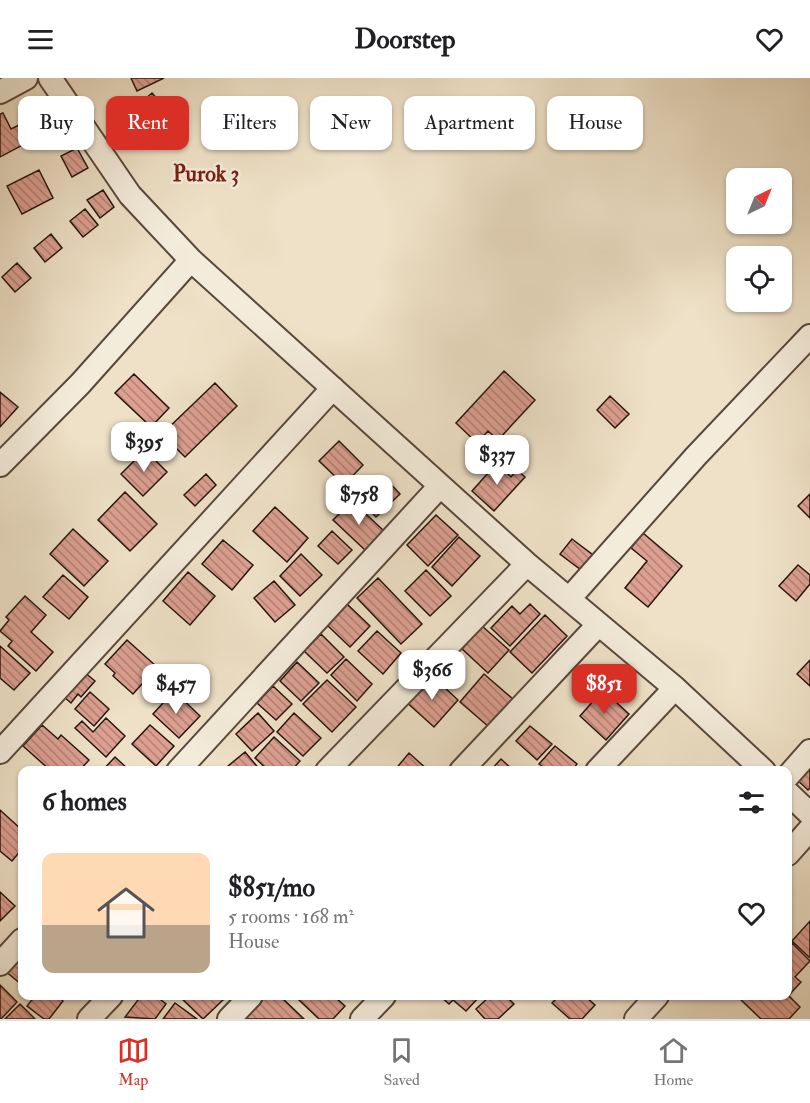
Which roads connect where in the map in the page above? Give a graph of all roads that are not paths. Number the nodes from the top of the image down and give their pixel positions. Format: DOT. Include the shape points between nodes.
graph roads {
  1 [pos="26,78"];
  2 [pos="50,78"];
  3 [pos="0,92"];
  4 [pos="191,260"];
  5 [pos="810,336"];
  6 [pos="333,388"];
  7 [pos="0,465"];
  8 [pos="440,486"];
  9 [pos="527,564"];
  10 [pos="569,600"];
  11 [pos="598,625"];
  12 [pos="675,688"];
  13 [pos="810,751"];
  14 [pos="0,752"];
  15 [pos="183,766"];
  16 [pos="332,766"];
  17 [pos="466,766"];
  18 [pos="602,766"];
  19 [pos="759,766"];
  20 [pos="792,771"];
  21 [pos="792,797"];
  22 [pos="810,814"];
  23 [pos="810,829"];
  24 [pos="792,849"];
  25 [pos="18,944"];
  26 [pos="0,964"];
  27 [pos="107,1000"];
  28 [pos="247,1000"];
  29 [pos="380,1000"];
  30 [pos="653,1000"];
  31 [pos="89,1019"];
  32 [pos="229,1019"];
  33 [pos="362,1019"];
  34 [pos="636,1019"];
  1 -- 3 [label="street"];
  2 -- 4 [label="street" via="130,195"];
  4 -- 6 [label="street"];
  4 -- 7 [label="street" via="80,384"];
  5 -- 10 [label="street" via="696,456"];
  6 -- 8 [label="street"];
  6 -- 14 [label="street"];
  8 -- 9 [label="street"];
  8 -- 15 [label="street"];
  9 -- 10 [label="street"];
  9 -- 16 [label="street"];
  10 -- 11 [label="street"];
  11 -- 12 [label="street"];
  11 -- 17 [label="street"];
  12 -- 18 [label="street"];
  12 -- 19 [label="street"];
  13 -- 20 [label="street"];
  21 -- 22 [label="street"];
  23 -- 24 [label="street"];
  25 -- 26 [label="street"];
  27 -- 31 [label="street"];
  28 -- 32 [label="street"];
  29 -- 33 [label="street"];
  30 -- 34 [label="street"];
}
